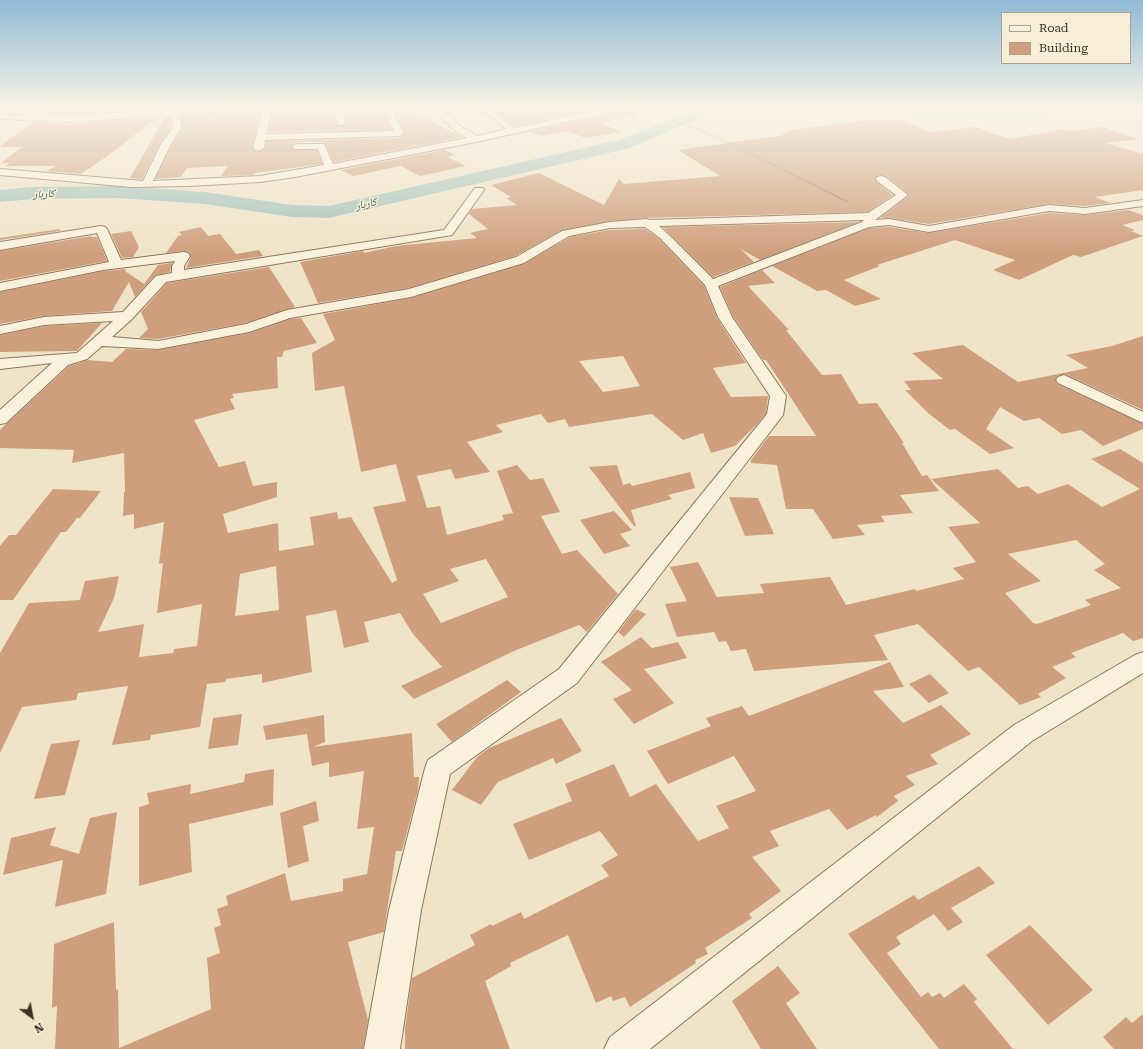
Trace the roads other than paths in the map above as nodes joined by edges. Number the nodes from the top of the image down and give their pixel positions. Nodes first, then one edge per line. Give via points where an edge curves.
1 (160, 156) edge
2 (326, 156) edge
3 (388, 156) edge
4 (259, 166) dead end
5 (330, 167) junction
6 (0, 172) edge
7 (260, 178) junction
8 (881, 179) dead end
9 (147, 183) junction
10 (479, 190) dead end
11 (1143, 203) edge
12 (869, 220) junction
13 (646, 222) junction
14 (0, 246) edge
15 (116, 264) junction
16 (178, 275) junction
17 (711, 284) junction
18 (0, 287) edge
19 (127, 316) junction
20 (0, 330) edge
21 (99, 341) junction
22 (82, 356) junction
23 (0, 364) edge
24 (1064, 380) dead end
25 (1143, 418) edge
26 (0, 419) edge
27 (1143, 661) edge
28 (382, 1049) edge
29 (622, 1049) edge

1 - 9 street
2 - 5 street
3 - 5 street
4 - 7 street
5 - 7 street
6 - 9 street via 131,184
7 - 9 street
8 - 12 street via 904,195
10 - 16 street via 448,233
11 - 12 street via 1085,211 1049,208 929,229
12 - 13 street
12 - 17 street
13 - 17 street via 664,236
13 - 21 street via 566,233 512,263 411,292 288,314 249,328 158,345
14 - 15 street via 101,229
15 - 16 street via 184,256 178,266
15 - 18 street
16 - 19 street via 161,279
17 - 28 street via 725,316 778,396 775,415 568,676 438,768 405,910
19 - 20 street via 44,321
19 - 21 street
21 - 22 street
22 - 23 street
22 - 26 street via 63,362
24 - 25 street
27 - 29 street via 1023,733

